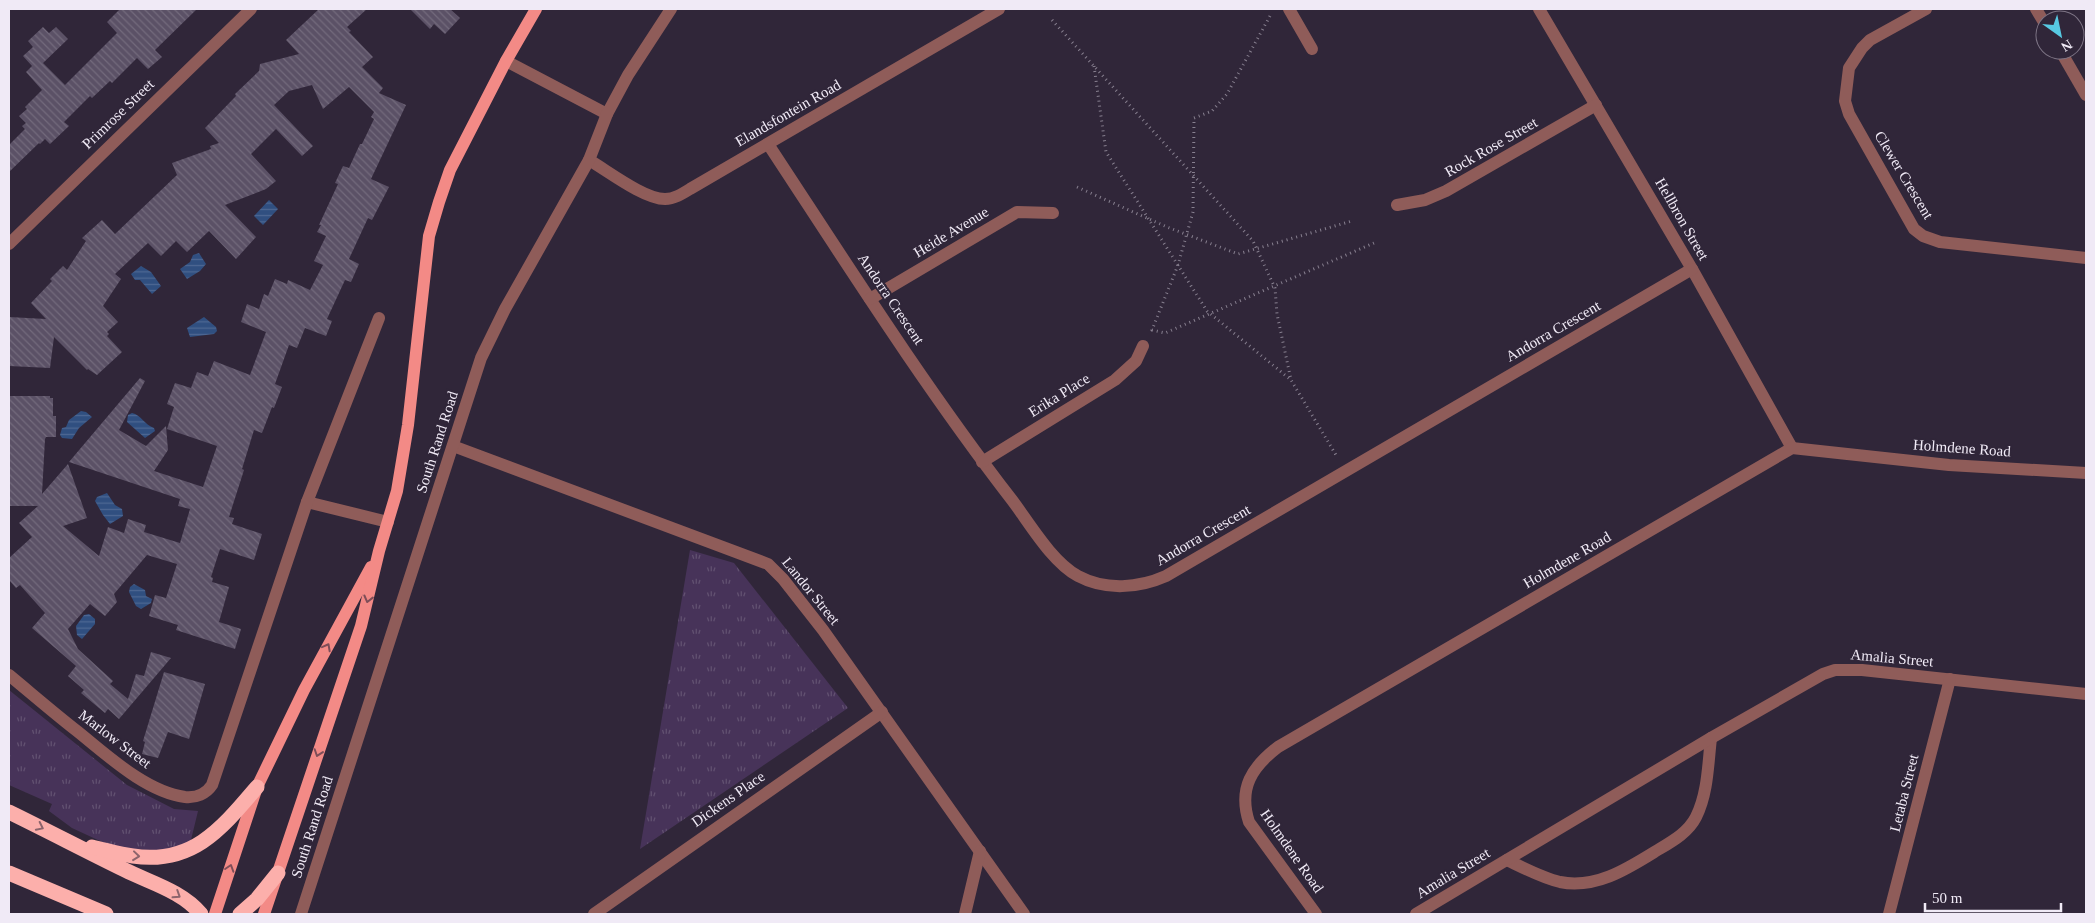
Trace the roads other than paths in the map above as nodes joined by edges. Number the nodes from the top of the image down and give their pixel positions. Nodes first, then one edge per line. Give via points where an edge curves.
1 (251, 9) edge
2 (536, 9) edge
3 (671, 9) edge
4 (999, 9) edge
5 (1289, 9) edge
6 (1538, 9) edge
7 (1926, 9) edge
8 (1312, 49) dead end
9 (2066, 60) edge
10 (506, 61) junction
11 (2086, 95) edge
12 (1596, 105) junction
13 (608, 114) junction
14 (768, 144) junction
15 (589, 160) junction
16 (1397, 205) dead end
17 (1053, 213) dead end
18 (9, 244) edge
19 (2086, 258) edge
20 (1692, 269) junction
21 (870, 299) junction
22 (379, 318) dead end
23 (1143, 346) dead end
24 (453, 446) junction
25 (1792, 448) junction
26 (982, 462) junction
27 (2086, 473) edge
28 (307, 502) junction
29 (388, 522) junction
30 (379, 551) junction
31 (9, 675) edge
32 (1950, 680) junction
33 (2086, 694) edge
34 (882, 712) junction
35 (1711, 738) junction
36 (257, 787) junction
37 (9, 812) edge
38 (71, 843) junction
39 (980, 850) junction
40 (1507, 860) junction
41 (278, 873) junction
42 (9, 874) edge
43 (51, 891) junction
44 (77, 914) edge
45 (106, 914) edge
46 (200, 914) edge
47 (215, 914) edge
48 (240, 914) edge
49 (264, 914) edge
50 (301, 914) edge
51 (594, 914) edge
52 (965, 914) edge
53 (1024, 914) edge
54 (1316, 914) edge
55 (1416, 914) edge
56 (1889, 914) edge

1 - 18 street, Primrose Street
2 - 10 main road, South Rand Road
3 - 13 street, South Rand Road via 628,75
4 - 14 street, Elandsfontein Road
5 - 8 street
6 - 12 street, Hellbron Street
7 - 19 street, Clewer Crescent via 1870,40 1862,48 1849,68 1845,101 1849,114 1914,229 1940,242
9 - 11 street
10 - 13 street
10 - 29 main road, South Rand Road via 450,170 429,236 408,425 397,491
12 - 16 street, Rock Rose Street via 1446,191 1425,200
12 - 20 street, Hellbron Street
13 - 15 street, South Rand Road
14 - 15 street, Elandsfontein Road via 690,190 663,199 651,196
14 - 21 street, Andorra Crescent
15 - 24 street, South Rand Road via 492,333
17 - 21 street, Heide Avenue via 1017,212
20 - 25 street, Hellbron Street
20 - 26 street, Andorra Crescent via 1151,583 1100,584 1078,576 1058,560
21 - 26 street, Andorra Crescent
22 - 28 street
23 - 26 street, Erika Place via 1136,361 1115,380
24 - 34 street, Landor Street via 768,564 823,630
24 - 50 street, South Rand Road
25 - 27 street, Holmdene Road via 1949,465
25 - 54 street, Holmdene Road via 1278,748 1259,763 1246,790 1249,822
28 - 29 street
28 - 31 street, Marlow Street via 212,785 206,792 185,797 166,792 144,780 116,763
29 - 30 main road, South Rand Road
36 -> 30 main road, South Rand Road via 304,690
30 -> 41 main road, South Rand Road via 361,626
32 - 33 street, Amalia Street
32 - 35 street, Amalia Street via 1834,670
32 - 56 street, Letaba Street
34 - 39 street, Landor Street
34 - 51 street, Dickens Place
35 - 40 street, Amalia Street
35 - 40 street, Amalia Street via 1703,797 1692,825 1633,865 1598,881 1571,883 1548,878
38 -> 36 highway via 134,856 178,853 217,832
47 -> 36 main road, South Rand Road
37 -> 38 highway
38 -> 46 highway via 173,892
39 - 52 street
39 - 53 street, Landor Street
40 - 55 street, Amalia Street
41 - 48 highway via 258,899
41 - 49 main road, South Rand Road
42 - 43 highway
43 - 44 highway
43 - 45 highway

